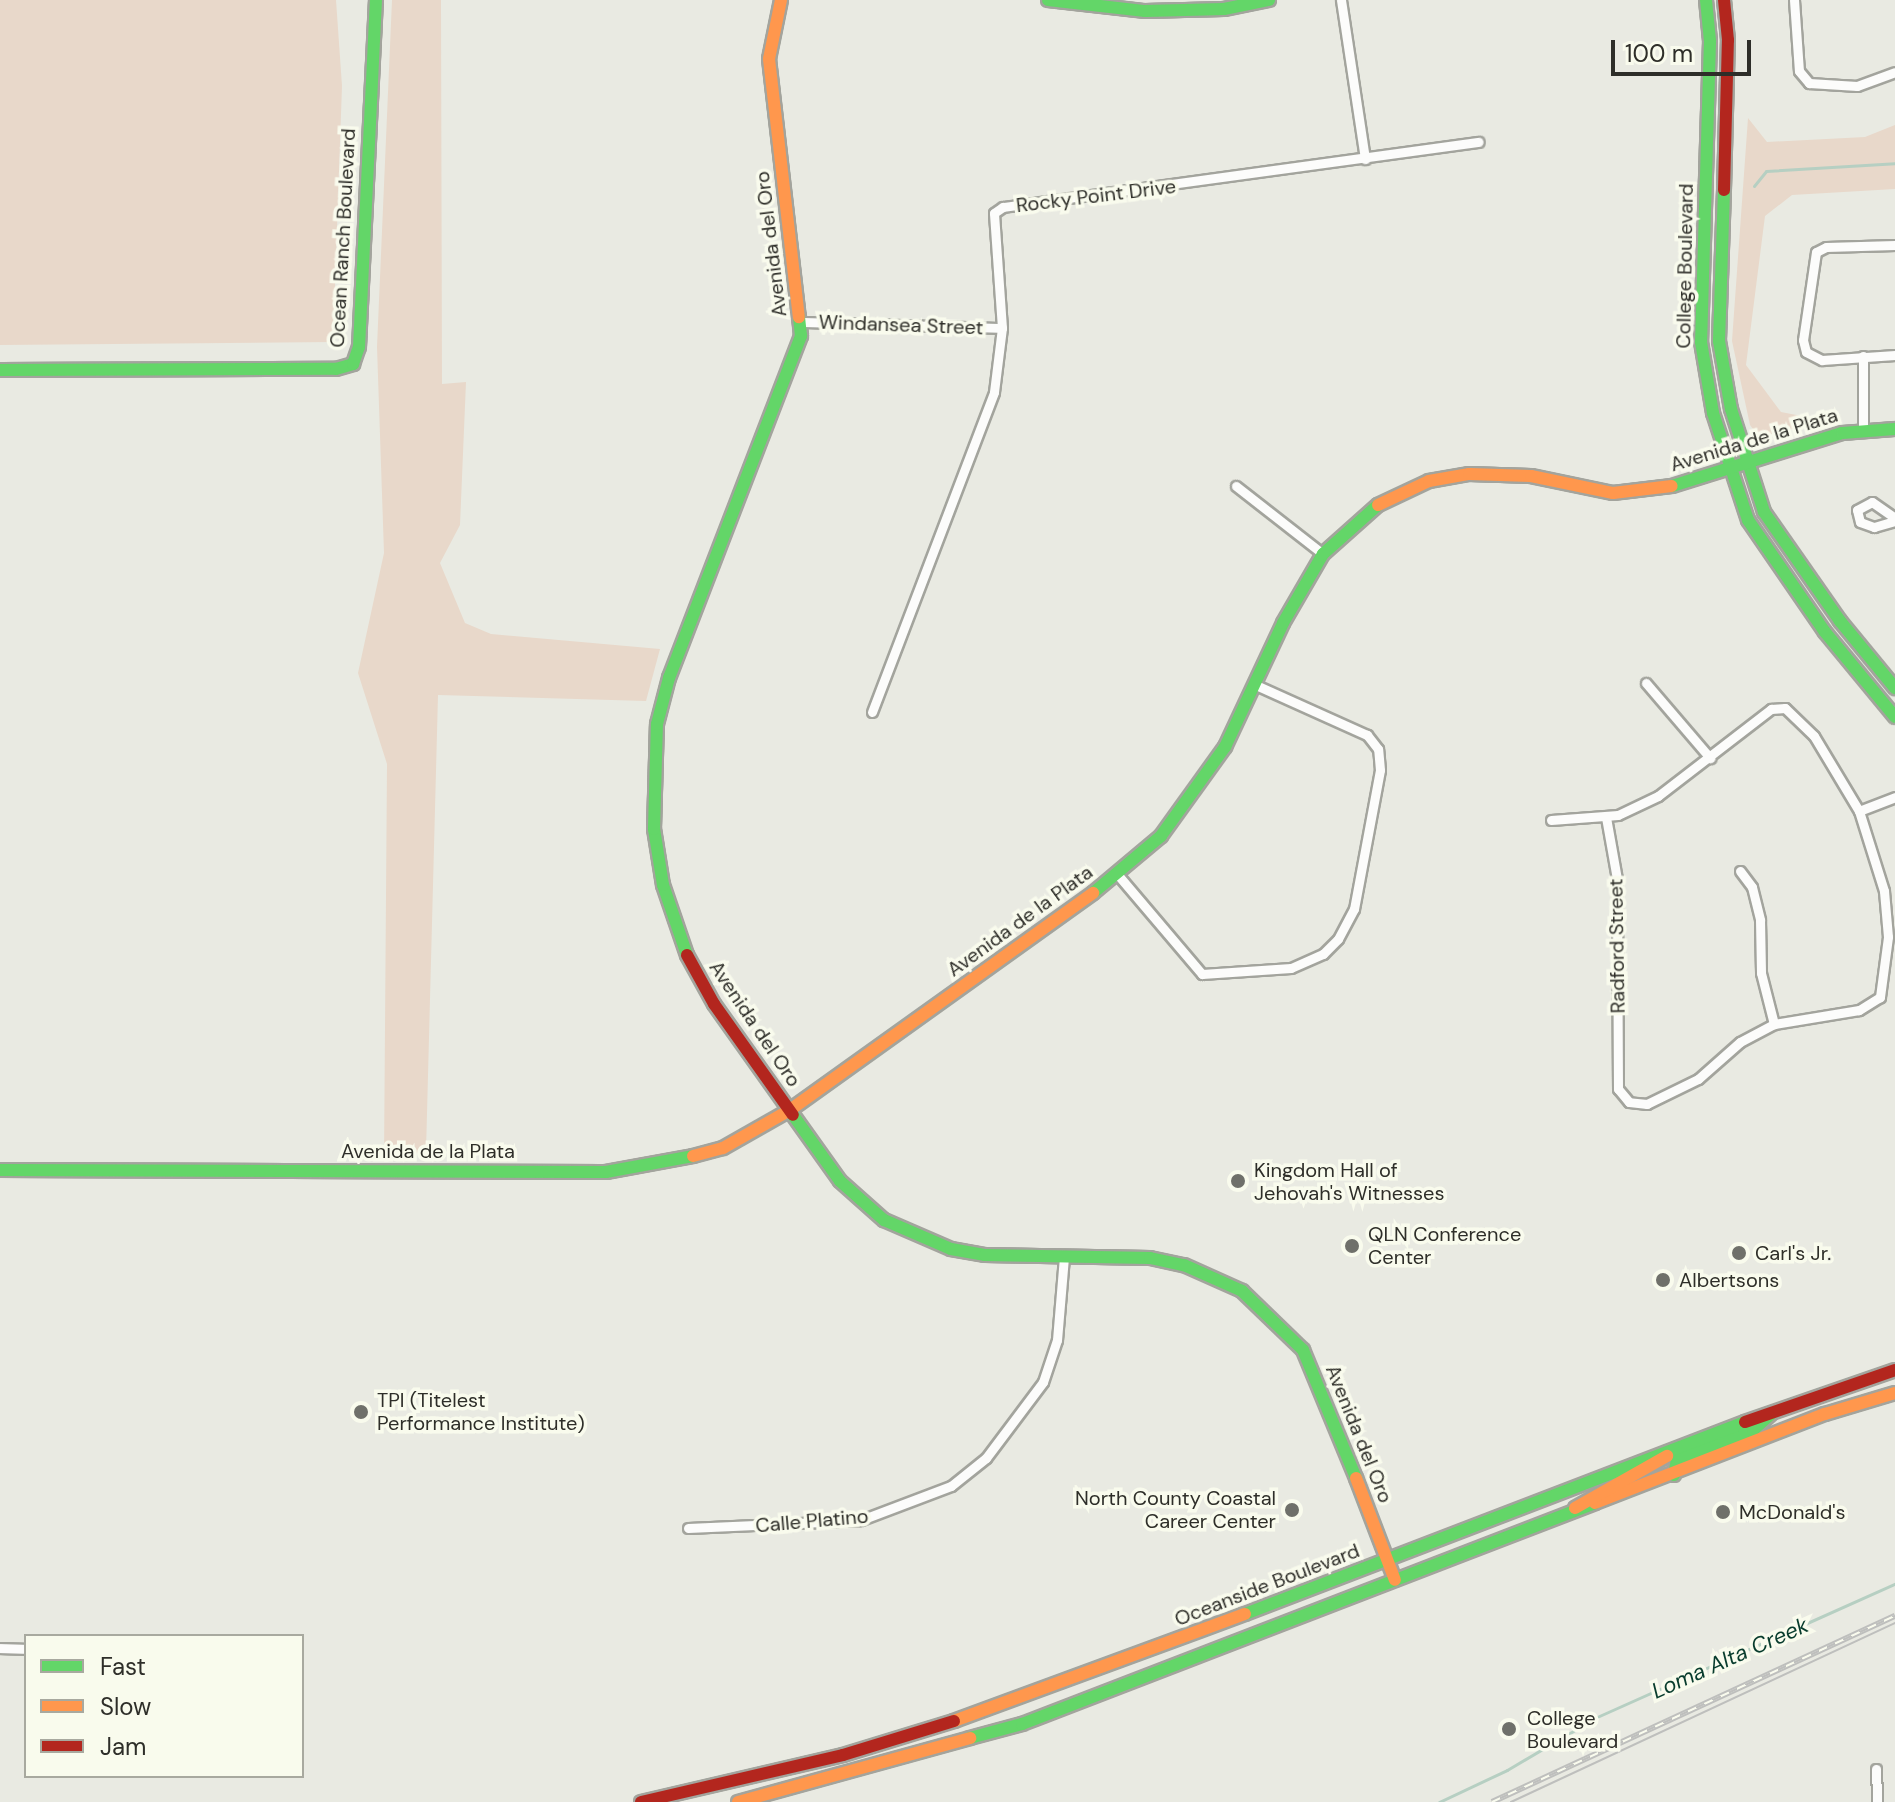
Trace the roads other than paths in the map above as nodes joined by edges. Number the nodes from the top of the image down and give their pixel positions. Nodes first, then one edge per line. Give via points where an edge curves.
1 (376, 0) edge
2 (781, 0) edge
3 (1048, 0) edge
4 (1269, 0) edge
5 (1341, 0) edge
6 (1706, 0) edge
7 (1724, 0) edge
8 (1794, 0) edge
9 (1895, 72) edge
10 (1479, 142) dead end
11 (1365, 159) junction
12 (1895, 245) edge
13 (800, 322) junction
14 (1002, 328) junction
15 (1895, 355) edge
16 (1863, 356) junction
17 (0, 370) edge
18 (1863, 428) junction
19 (1895, 429) edge
20 (1746, 467) junction
21 (1729, 472) junction
22 (1236, 486) dead end
23 (1323, 554) junction
24 (1646, 683) dead end
25 (1256, 685) junction
26 (1895, 688) edge
27 (872, 712) dead end
28 (1895, 717) edge
29 (1710, 758) junction
30 (1895, 797) edge
31 (1859, 811) junction
32 (1606, 817) junction
33 (1551, 820) dead end
34 (1740, 871) dead end
35 (1118, 875) junction
36 (1774, 1024) junction
37 (790, 1110) junction
38 (0, 1170) edge
39 (1064, 1257) junction
40 (1895, 1370) edge
41 (1895, 1393) edge
42 (1773, 1411) junction
43 (1667, 1452) junction
44 (1674, 1475) junction
45 (1562, 1518) junction
46 (688, 1528) dead end
47 (1388, 1560) junction
48 (1395, 1580) junction
49 (0, 1648) edge
50 (24, 1649) edge
51 (1876, 1769) dead end
52 (641, 1802) edge
53 (738, 1802) edge
54 (1877, 1802) edge

1 - 17 street, Ocean Ranch Boulevard via 359,347 353,364
2 - 13 street, Avenida del Oro via 769,59
3 - 4 street via 1145,11 1224,9
5 - 11 street
6 - 21 street, College Boulevard via 1710,41 1701,342
7 - 20 street, College Boulevard via 1719,341
8 - 9 street via 1799,71 1809,83 1857,86
10 - 11 street, Rocky Point Drive
11 - 14 street, Rocky Point Drive via 1003,207 991,224
12 - 16 street via 1826,247 1816,252 1803,340 1806,352 1822,360
13 - 14 street, Windansea Street
13 - 37 street, Avenida del Oro via 791,370 669,678 655,752 654,829 663,885 681,944 714,1004
14 - 27 street, Rocky Point Drive via 994,392 977,447
15 - 16 street
16 - 18 street
18 - 19 street, Avenida de la Plata
18 - 20 street, Avenida de la Plata
20 - 21 street, Avenida de la Plata
20 - 26 street, College Boulevard via 1764,512 1792,556
21 - 23 street, Avenida de la Plata via 1651,492 1593,490 1531,476 1469,474 1429,481 1387,499 1352,523
21 - 28 street, College Boulevard via 1748,520 1776,565
22 - 23 street
23 - 25 street, Avenida de la Plata
24 - 29 street
25 - 35 street, Avenida de la Plata via 1198,790 1161,836
25 - 35 street via 1367,735 1378,749 1380,770 1354,909 1338,939 1323,954 1291,968 1202,974
29 - 31 street via 1771,709 1785,708 1846,784
29 - 32 street via 1658,796
30 - 31 street
31 - 36 street via 1884,891 1886,979 1880,997 1859,1010
32 - 33 street
32 - 36 street, Radford Street via 1617,879 1622,1096 1647,1104 1698,1079 1740,1042
34 - 36 street via 1752,887 1760,920 1761,973
35 - 37 street, Avenida de la Plata
37 - 38 street, Avenida de la Plata via 746,1137 695,1157 606,1172
37 - 39 street, Avenida del Oro via 859,1201 912,1235 985,1255
39 - 46 street, Calle Platino via 1057,1340 1043,1382 986,1458 951,1486 861,1520
39 - 47 street, Avenida del Oro via 1150,1258 1184,1265 1242,1291 1273,1317 1303,1350 1319,1382
40 - 42 street, Oceanside Boulevard
41 - 44 street
42 - 43 street, Oceanside Boulevard
42 - 44 street via 1753,1430 1677,1460
43 - 45 street via 1659,1465 1594,1493
43 - 47 street, Oceanside Boulevard
44 - 45 street
45 - 48 street
47 - 48 street, Avenida del Oro
47 - 52 street, Oceanside Boulevard via 972,1717 843,1755
48 - 53 street via 1022,1724
49 - 50 street
51 - 54 street

